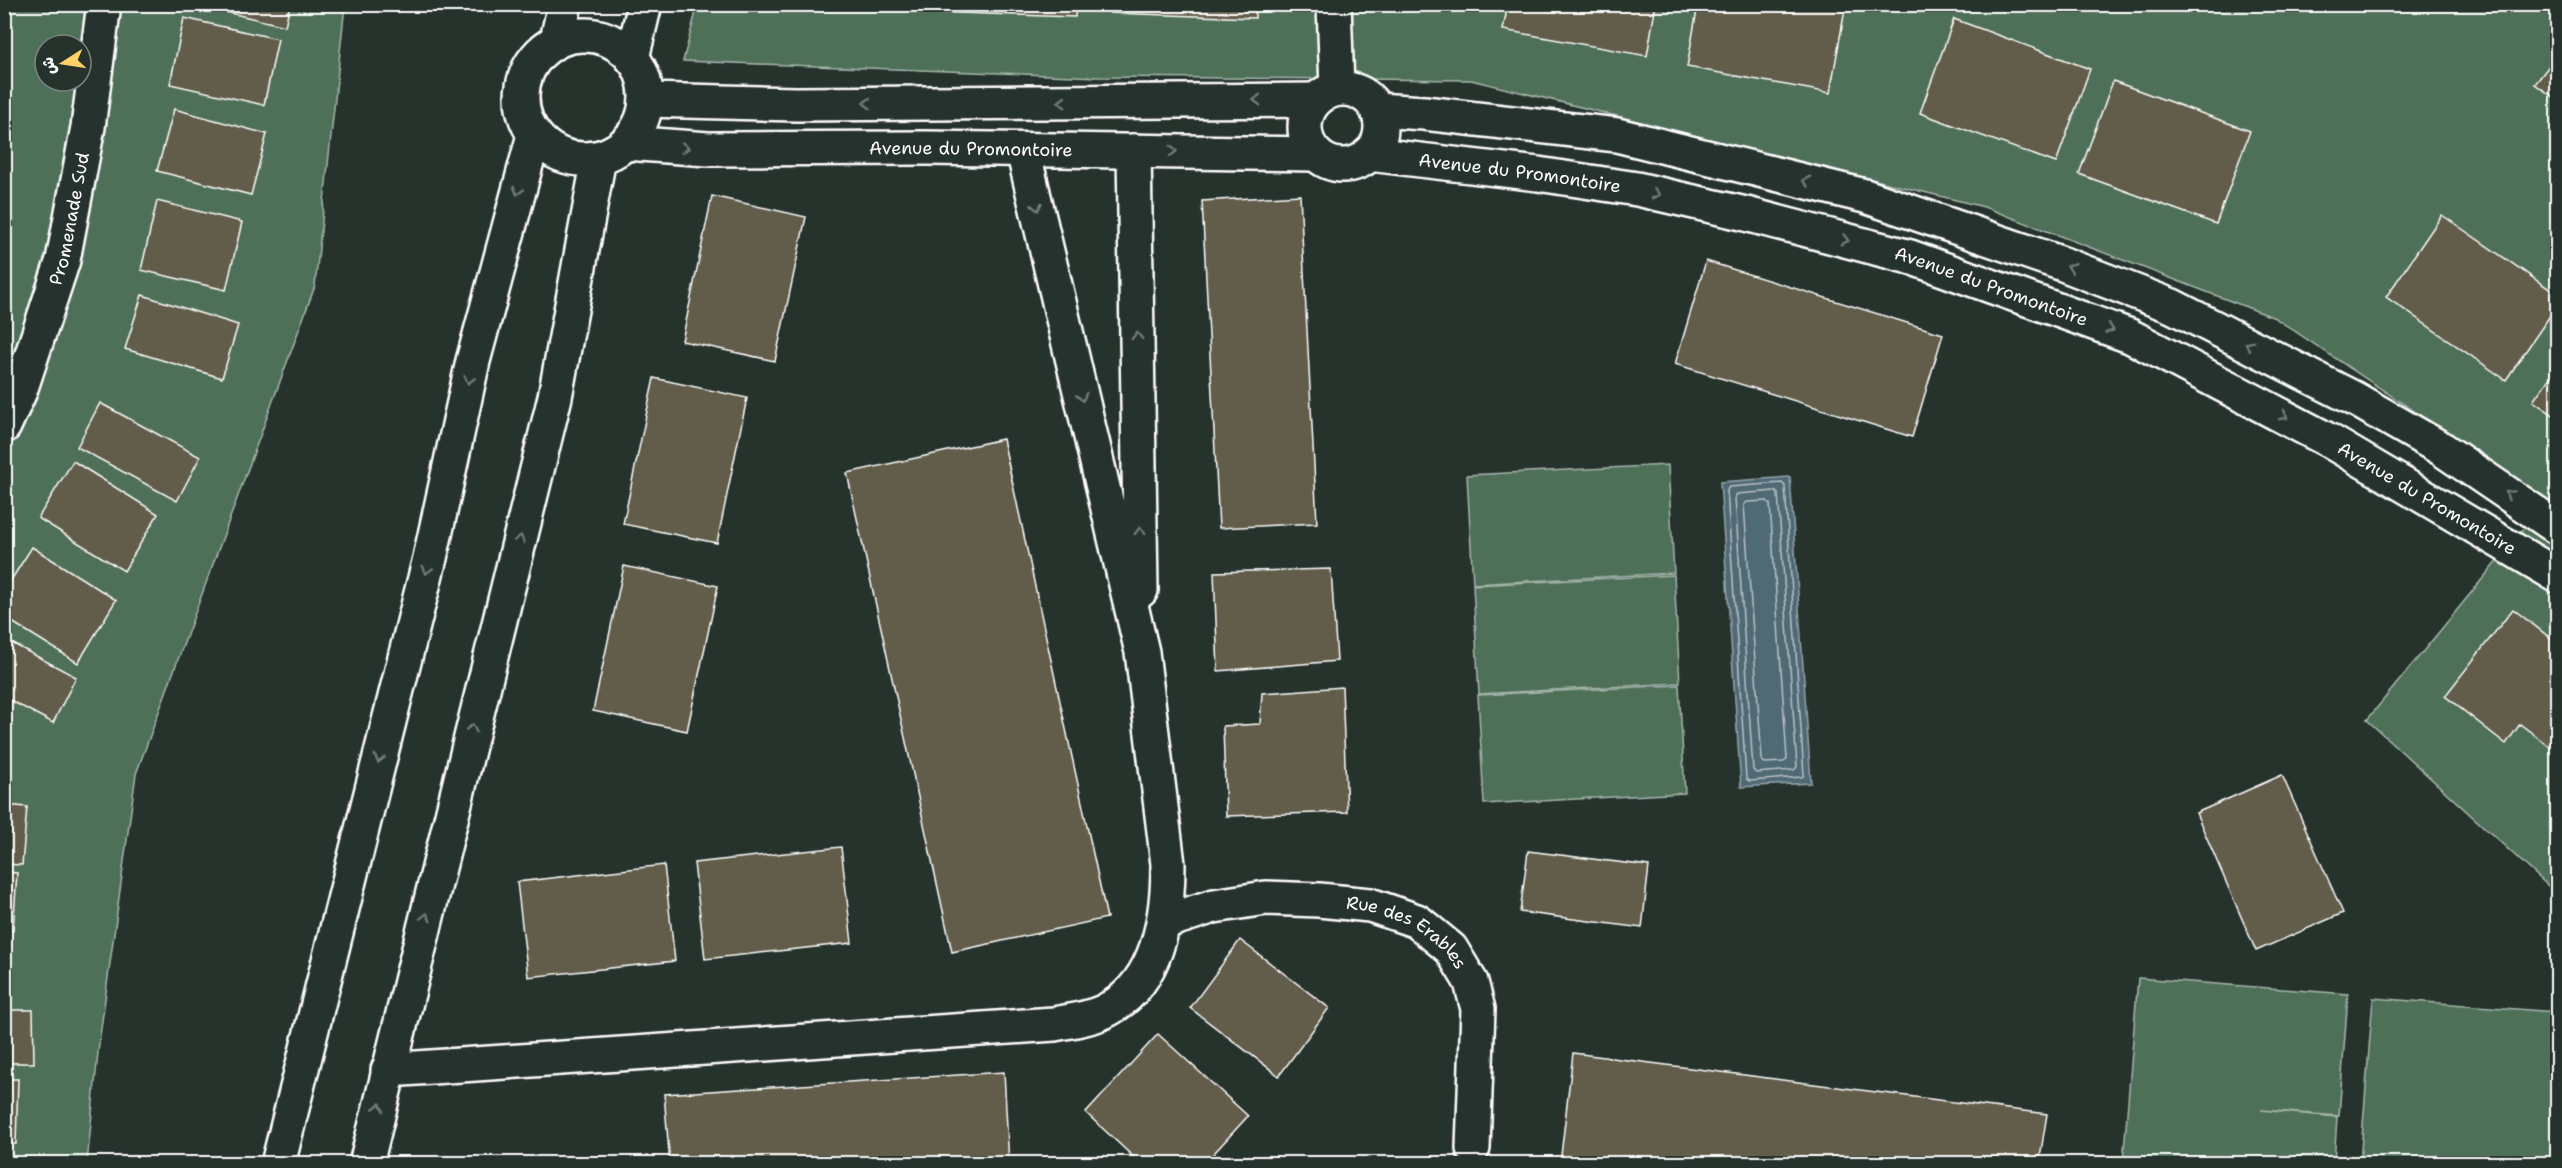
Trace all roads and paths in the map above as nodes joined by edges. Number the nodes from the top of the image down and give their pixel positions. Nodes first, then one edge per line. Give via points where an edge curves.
1 (104, 4) edge
2 (565, 4) edge
3 (645, 4) edge
4 (1334, 4) edge
5 (557, 40) junction
6 (632, 58) junction
7 (1326, 94) junction
8 (646, 100) junction
9 (1377, 110) junction
10 (534, 135) junction
11 (613, 150) junction
12 (1023, 150) junction
13 (1134, 151) junction
14 (1316, 154) junction
15 (1369, 154) junction
16 (4, 426) edge
17 (2558, 528) edge
18 (2558, 576) edge
19 (1142, 652) junction
20 (1164, 922) junction
21 (388, 1070) junction
22 (1473, 1148) dead end
23 (278, 1164) edge
24 (366, 1164) edge

1 - 16 street, Promenade Sud via 88,127 63,260 20,391
2 - 5 street
3 - 6 street
4 - 7 street
5 - 6 street via 572,35 599,36 612,40
5 - 10 street via 533,60 525,74 522,106
6 - 8 street via 641,72
7 -> 8 street via 796,104
7 - 9 street via 1360,93
7 - 14 street via 1307,115 1305,133
8 - 11 street via 637,131
9 - 15 street via 1380,133
17 -> 9 street via 2442,449 2355,399 2172,306 2063,264 1865,196 1617,135
10 - 11 street via 557,154 586,160
10 -> 23 street via 473,361 430,558
11 -> 12 street, Avenue du Promontoire
21 -> 11 street
12 - 13 street, Avenue du Promontoire
12 -> 19 street
13 -> 14 street, Avenue du Promontoire
19 -> 13 street
14 - 15 street via 1342,165 1360,161
15 -> 18 street, Avenue du Promontoire via 1637,189 1921,261 2130,336 2328,440
19 - 20 street via 1168,864
20 - 21 street via 1143,976 1121,1001 1080,1019 1054,1024
20 - 22 street, Rue des Erables via 1214,906 1266,898 1370,905 1417,921 1451,950 1471,982 1478,1009
24 -> 21 street

